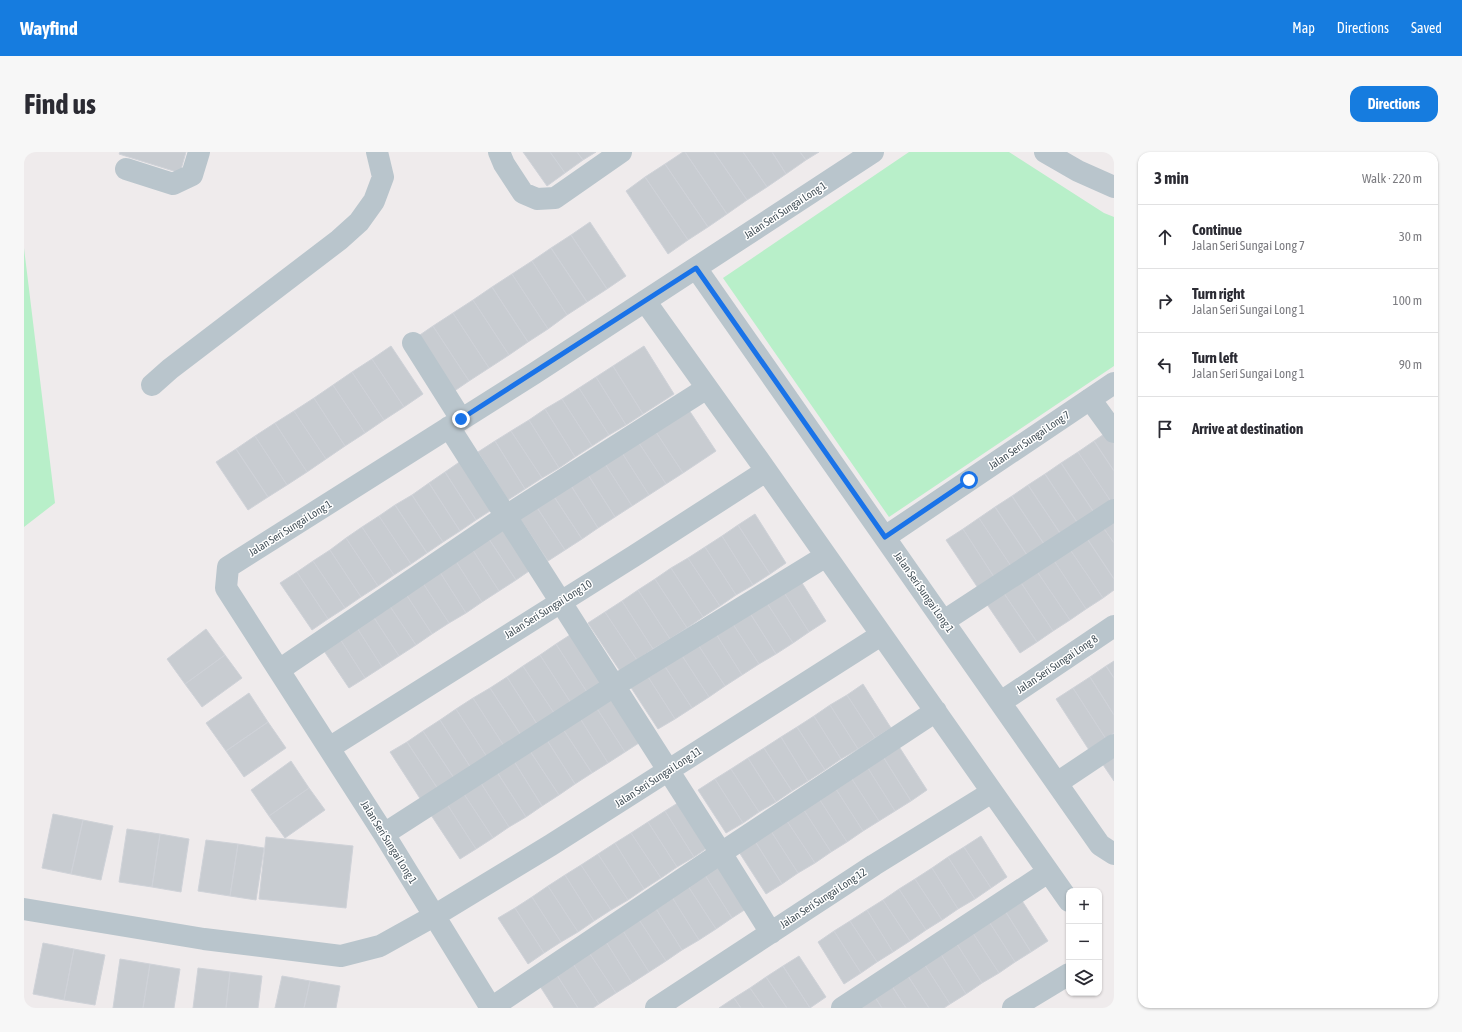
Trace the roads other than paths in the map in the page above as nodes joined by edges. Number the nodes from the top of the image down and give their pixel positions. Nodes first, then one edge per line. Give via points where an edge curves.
1 (199, 152) edge
2 (377, 152) edge
3 (499, 152) edge
4 (621, 152) edge
5 (873, 152) edge
6 (1046, 152) edge
7 (126, 170) dead end
8 (1114, 187) edge
9 (696, 268) junction
10 (645, 302) junction
11 (413, 343) dead end
12 (1114, 383) edge
13 (152, 385) dead end
14 (707, 388) junction
15 (1090, 399) junction
16 (455, 423) junction
17 (1114, 432) edge
18 (766, 471) junction
19 (1114, 510) edge
20 (506, 516) junction
21 (885, 537) junction
22 (826, 556) junction
23 (560, 602) junction
24 (944, 621) junction
25 (1114, 626) edge
26 (881, 635) junction
27 (279, 670) junction
28 (614, 686) junction
29 (1001, 702) junction
30 (936, 711) junction
31 (1114, 745) edge
32 (330, 748) junction
33 (668, 770) junction
34 (1057, 782) junction
35 (992, 792) junction
36 (384, 834) junction
37 (722, 853) junction
38 (1114, 854) edge
39 (1048, 872) junction
40 (1066, 898) edge
41 (24, 909) edge
42 (434, 916) junction
43 (771, 933) junction
44 (1066, 976) edge
45 (491, 1008) edge
46 (656, 1008) edge
47 (842, 1008) edge
48 (1013, 1008) edge

1 - 7 street via 192,175 173,184
2 - 13 street via 383,177 374,201 359,222
3 - 4 street via 523,193 537,199 555,198
5 - 9 street, Jalan Seri Sungai Long 1
6 - 8 street via 1078,171
9 - 10 street, Jalan Seri Sungai Long 1
9 - 21 street, Jalan Seri Sungai Long 1
10 - 14 street
10 - 16 street, Jalan Seri Sungai Long 1
11 - 16 street
12 - 15 street, Jalan Seri Sungai Long 7
14 - 18 street
14 - 20 street
15 - 17 street
15 - 21 street, Jalan Seri Sungai Long 7
16 - 20 street
16 - 27 street, Jalan Seri Sungai Long 1 via 228,567 226,588
18 - 22 street
18 - 23 street, Jalan Seri Sungai Long 10
19 - 24 street
20 - 23 street
20 - 27 street
21 - 24 street, Jalan Seri Sungai Long 1
22 - 26 street
22 - 28 street
23 - 28 street
23 - 32 street, Jalan Seri Sungai Long 10
24 - 29 street, Jalan Seri Sungai Long 1
25 - 29 street, Jalan Seri Sungai Long 8
26 - 30 street
26 - 33 street, Jalan Seri Sungai Long 11
27 - 32 street, Jalan Seri Sungai Long 1
28 - 33 street
28 - 36 street
29 - 34 street, Jalan Seri Sungai Long 1
30 - 35 street
30 - 37 street
31 - 34 street
32 - 36 street, Jalan Seri Sungai Long 1
33 - 37 street
33 - 42 street, Jalan Seri Sungai Long 11
34 - 38 street, Jalan Seri Sungai Long 1 via 1100,845
35 - 39 street
35 - 43 street, Jalan Seri Sungai Long 12
36 - 42 street, Jalan Seri Sungai Long 1
37 - 43 street
37 - 45 street
39 - 40 street
39 - 47 street
41 - 42 street, Jalan Seri Sungai Long 11 via 204,939 341,956 380,946
42 - 45 street, Jalan Seri Sungai Long 1
43 - 46 street, Jalan Seri Sungai Long 12
44 - 48 street

